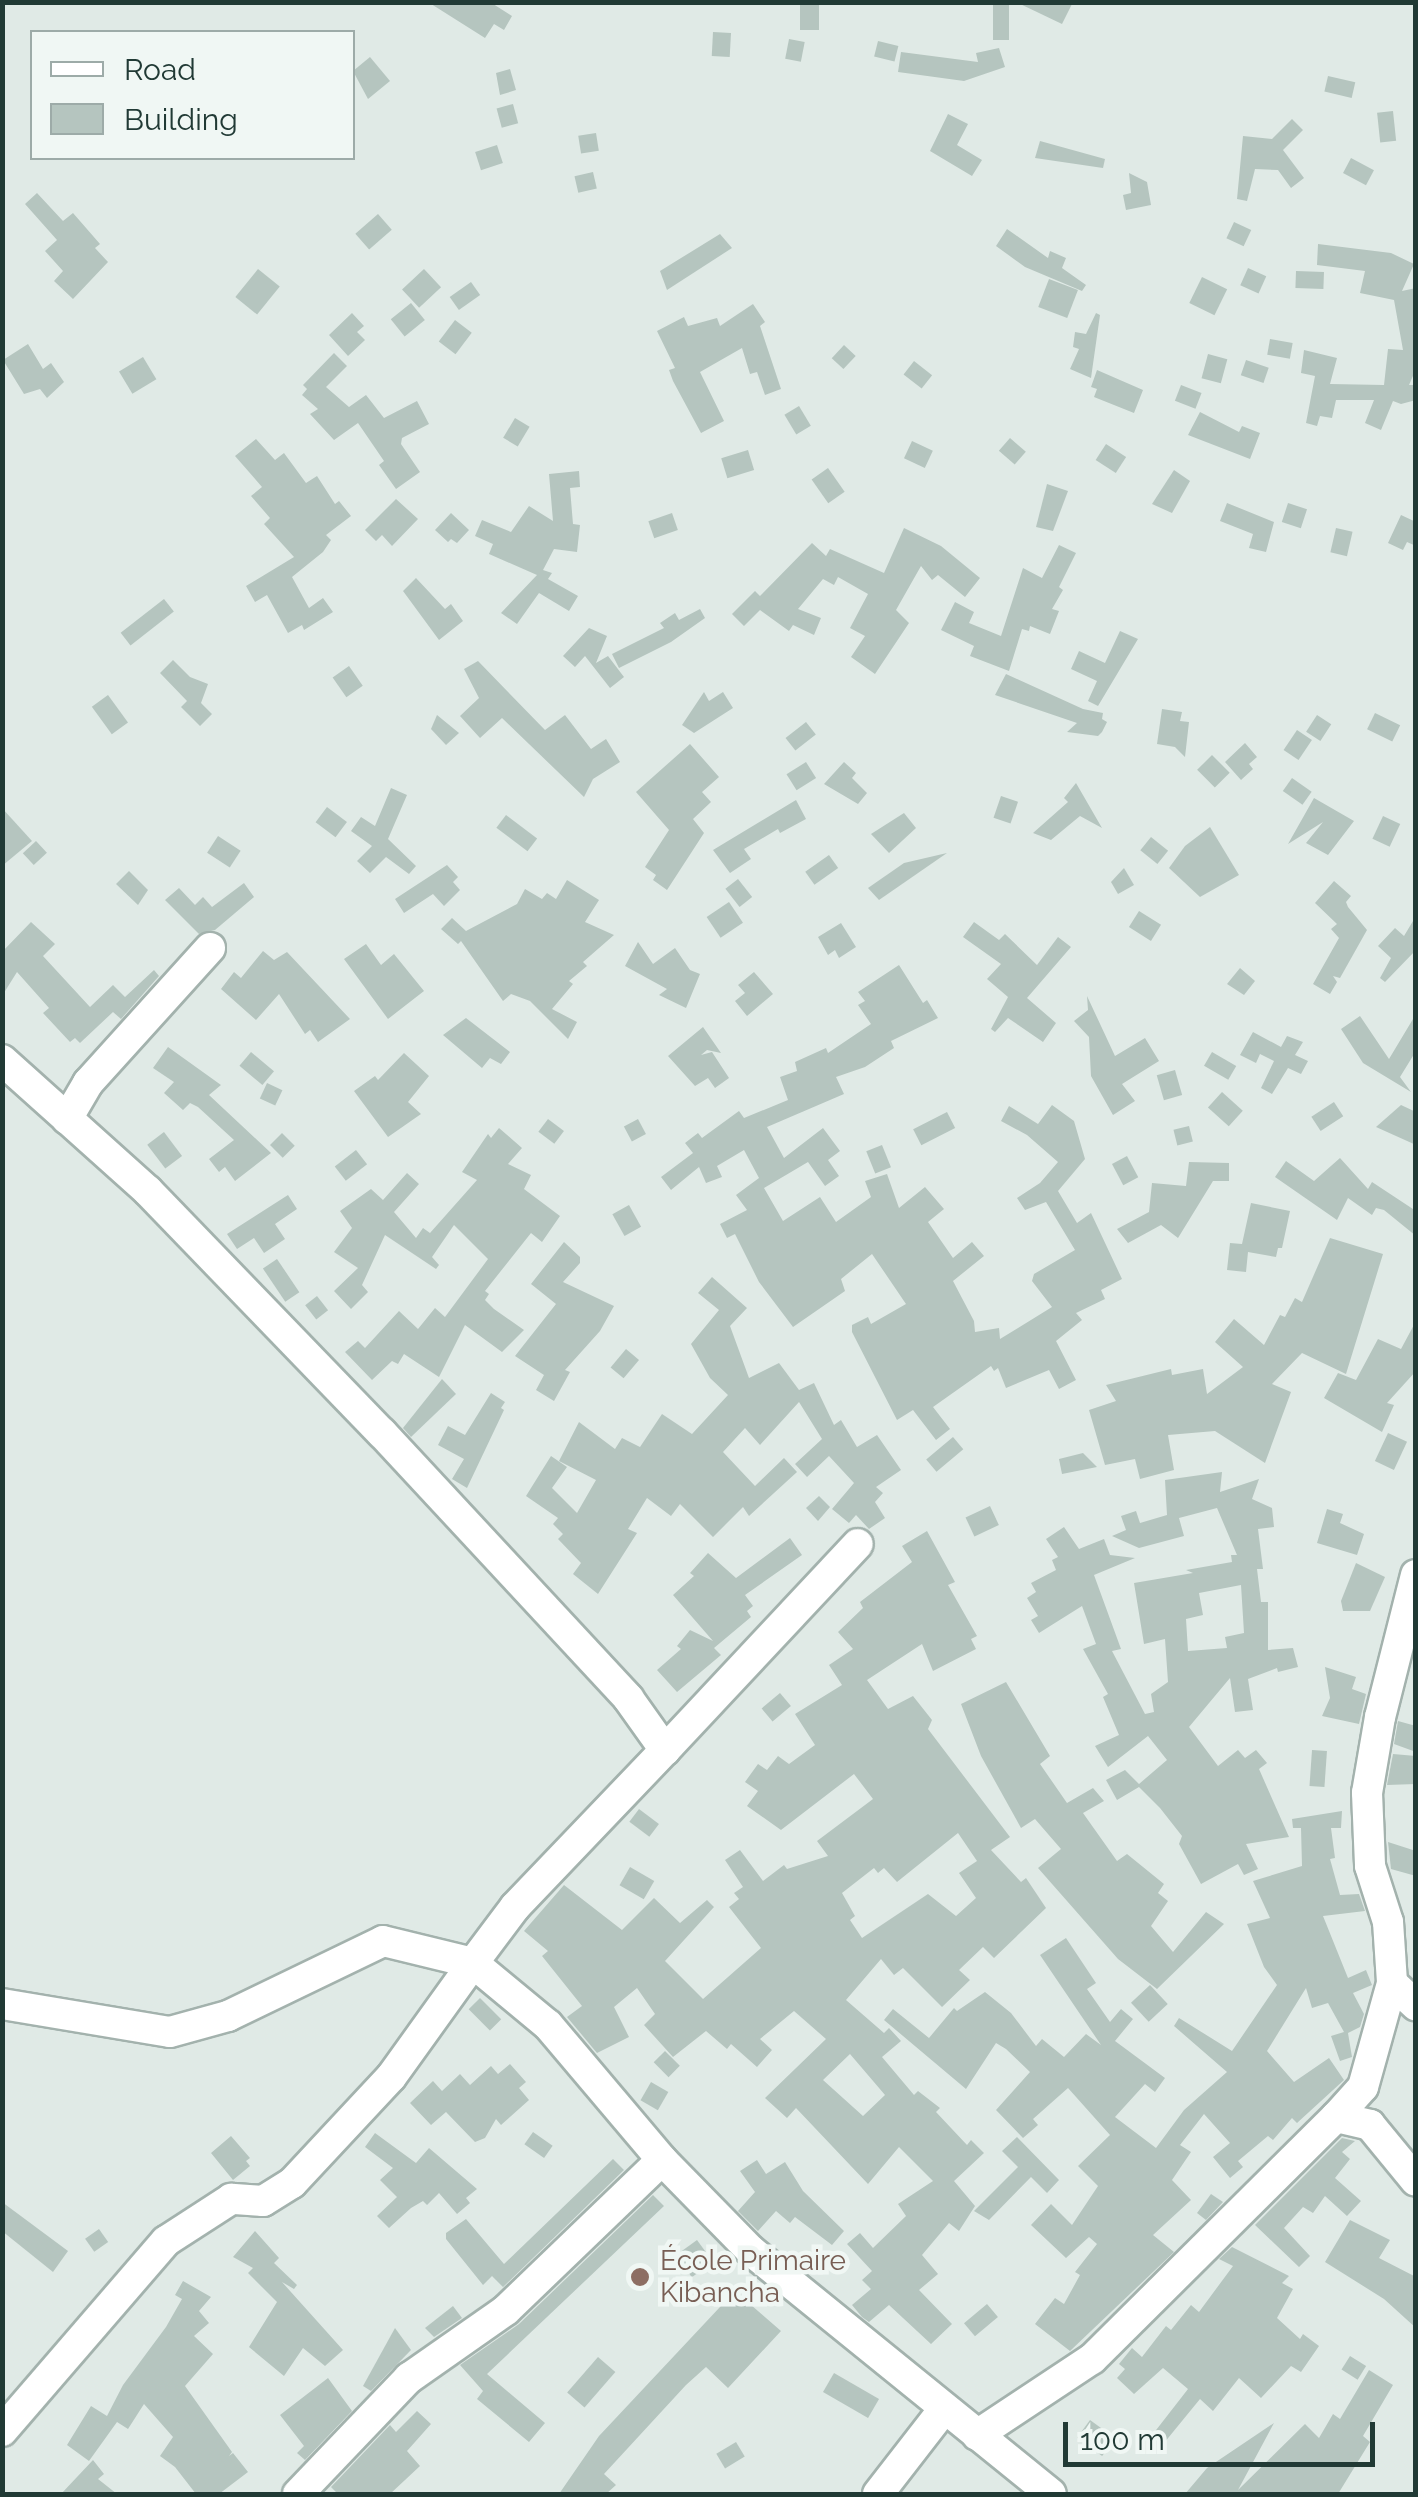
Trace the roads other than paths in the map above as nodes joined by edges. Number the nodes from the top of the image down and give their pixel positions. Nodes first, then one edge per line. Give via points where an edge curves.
1 (210, 948) dead end
2 (2, 1060) edge
3 (67, 1119) junction
4 (858, 1544) dead end
5 (1416, 1575) edge
6 (665, 1750) junction
7 (472, 1963) junction
8 (1392, 1983) junction
9 (2, 2004) edge
10 (1416, 2005) edge
11 (1336, 2117) junction
12 (662, 2160) junction
13 (1416, 2180) edge
14 (944, 2409) junction
15 (2, 2431) edge
16 (977, 2435) junction
17 (298, 2494) edge
18 (878, 2494) edge
19 (1051, 2494) edge

1 - 3 street via 88,1083
2 - 3 street
3 - 6 street via 148,1191 449,1504 628,1698
4 - 6 street
5 - 8 street via 1367,1793 1370,1866 1388,1922
6 - 7 street via 515,1907
7 - 9 street via 384,1941 228,2016 170,2032
7 - 12 street via 548,2025
7 - 15 street via 391,2077 292,2183 263,2201 231,2198 166,2241
8 - 10 street
8 - 11 street via 1363,2086
11 - 13 street via 1370,2125
11 - 16 street via 1092,2359
12 - 14 street via 750,2250
12 - 17 street via 506,2310 409,2378
14 - 16 street
14 - 18 street
16 - 19 street

